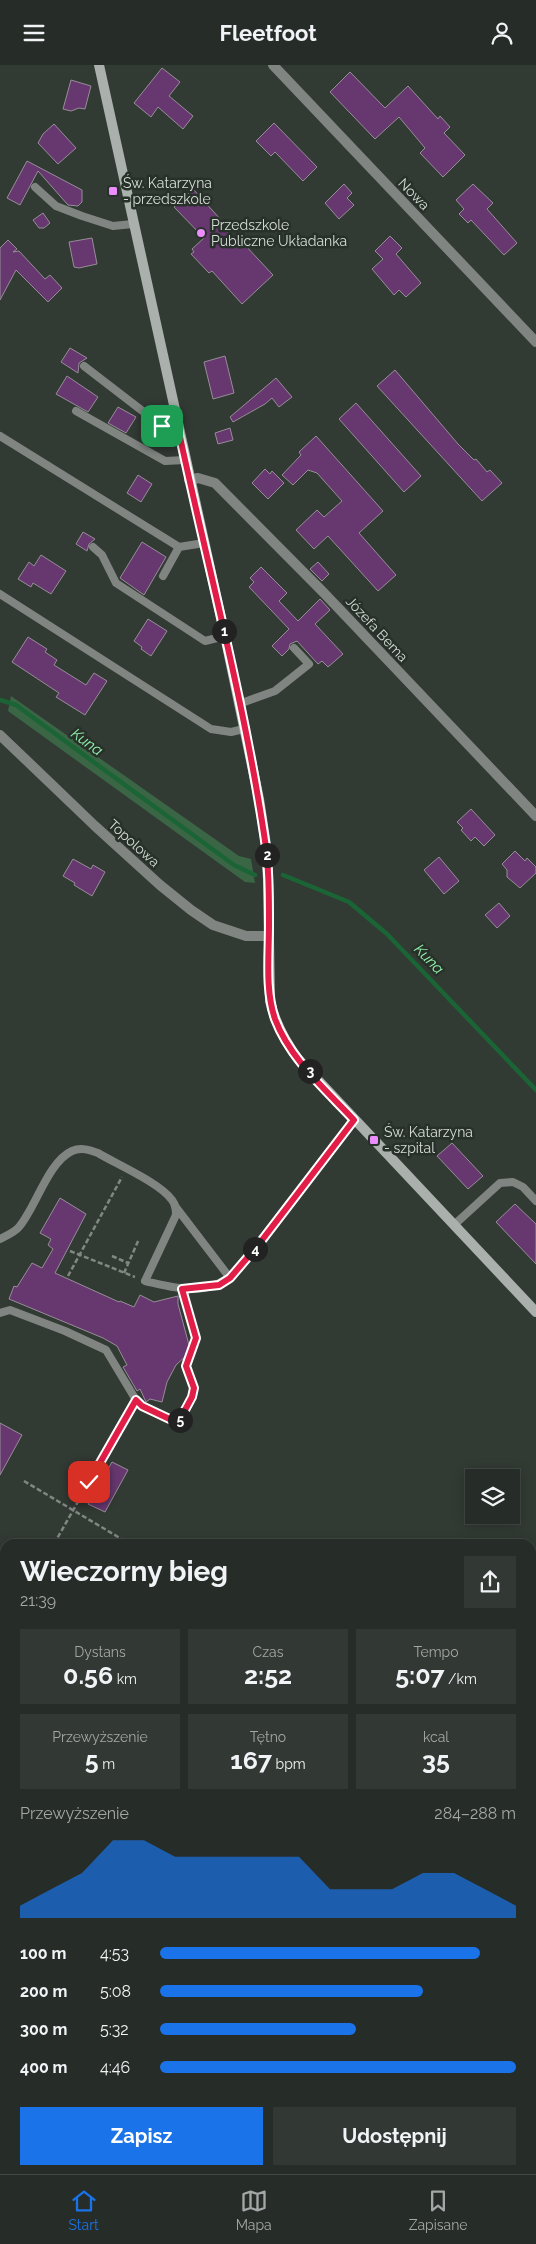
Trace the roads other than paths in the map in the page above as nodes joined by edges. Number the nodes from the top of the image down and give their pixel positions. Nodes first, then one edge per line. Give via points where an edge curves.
1 (99, 65) edge
2 (273, 65) edge
3 (35, 187) dead end
4 (133, 224) junction
5 (536, 342) edge
6 (84, 365) dead end
7 (76, 411) dead end
8 (177, 423) junction
9 (0, 436) edge
10 (185, 460) junction
11 (189, 480) junction
12 (204, 543) junction
13 (93, 547) dead end
14 (179, 547) junction
15 (163, 576) dead end
16 (0, 594) edge
17 (225, 636) junction
18 (294, 648) dead end
19 (239, 704) junction
20 (244, 729) junction
21 (0, 735) edge
22 (536, 816) edge
23 (269, 936) junction
24 (354, 1120) junction
25 (536, 1201) edge
26 (175, 1206) junction
27 (454, 1225) junction
28 (0, 1239) edge
29 (230, 1278) junction
30 (536, 1312) edge
31 (0, 1313) edge
32 (136, 1400) road end

1 - 4 street
2 - 5 street, Nowa
3 - 4 lane via 56,206 113,226
4 - 8 street
6 - 8 lane via 162,426
7 - 10 lane via 165,461
8 - 10 street
9 - 14 lane
10 - 11 street
11 - 12 street
11 - 22 street, Józefa Bema via 198,478 215,483
12 - 14 lane
12 - 17 street
13 - 17 lane via 102,555 116,583 136,598 205,641
14 - 15 lane
16 - 20 lane via 211,729 231,732
17 - 19 street
18 - 19 lane via 309,664 274,691
19 - 20 street
20 - 23 street via 266,845
21 - 23 street, Topolowa via 102,833 191,910 213,925 246,936
23 - 24 street via 270,1001 283,1037 298,1059
24 - 27 street
24 - 29 lane
25 - 27 lane via 513,1182 500,1183
26 - 28 lane via 159,1189 98,1153 72,1151 55,1166 18,1228
26 - 29 lane
26 - 29 lane via 176,1215 145,1281 182,1289 219,1285
27 - 30 street
31 - 32 lane via 10,1310 106,1350

